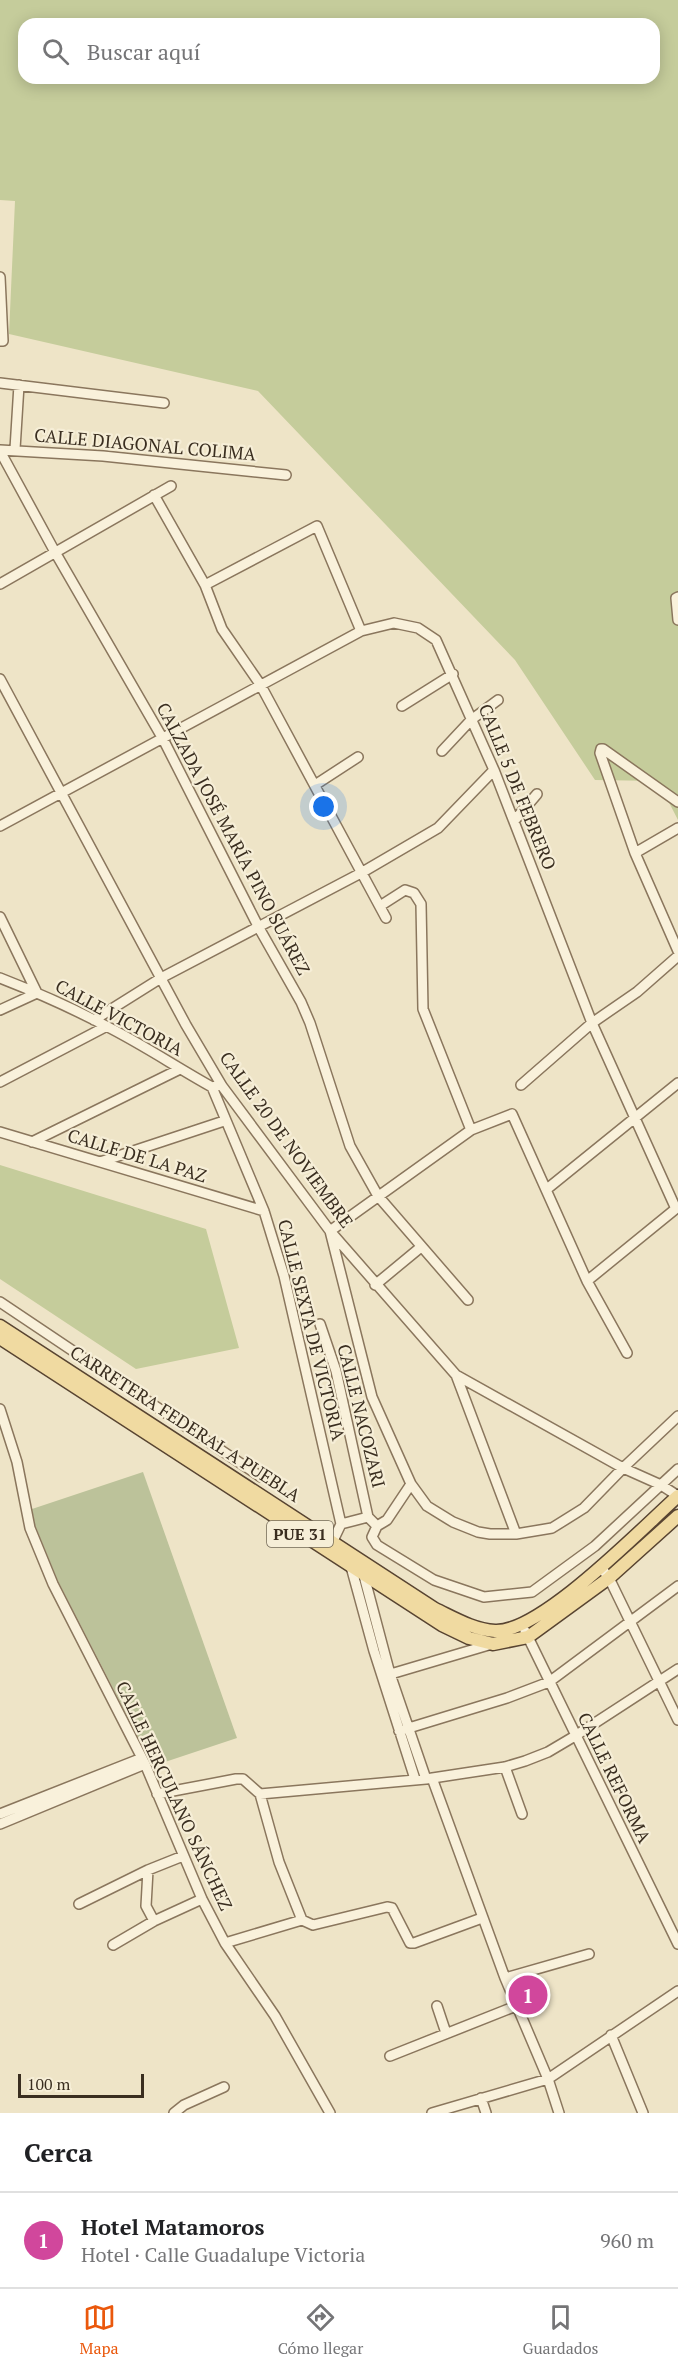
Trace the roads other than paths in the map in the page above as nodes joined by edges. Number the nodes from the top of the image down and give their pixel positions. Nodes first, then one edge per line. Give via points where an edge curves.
1 (0, 277) edge
2 (0, 341) edge
3 (0, 383) edge
4 (19, 385) junction
5 (164, 403) dead end
6 (15, 449) junction
7 (0, 451) edge
8 (286, 475) dead end
9 (171, 486) dead end
10 (154, 495) junction
11 (55, 552) junction
12 (0, 584) edge
13 (204, 585) junction
14 (678, 597) edge
15 (678, 620) edge
16 (361, 631) junction
17 (453, 674) junction
18 (0, 679) edge
19 (260, 684) junction
20 (498, 700) dead end
21 (402, 706) dead end
22 (471, 720) junction
23 (163, 739) junction
24 (442, 751) dead end
25 (358, 757) dead end
26 (494, 770) junction
27 (315, 785) junction
28 (62, 792) junction
29 (537, 794) dead end
30 (678, 802) edge
31 (514, 821) junction
32 (0, 826) edge
33 (678, 828) edge
34 (635, 853) junction
35 (361, 873) junction
36 (380, 906) junction
37 (0, 917) edge
38 (386, 918) dead end
39 (259, 928) junction
40 (678, 954) edge
41 (0, 978) edge
42 (161, 978) junction
43 (37, 993) junction
44 (0, 1010) edge
45 (94, 1020) junction
46 (592, 1023) junction
47 (107, 1026) junction
48 (180, 1069) junction
49 (0, 1082) edge
50 (678, 1083) edge
51 (521, 1085) dead end
52 (222, 1086) junction
53 (212, 1087) junction
54 (635, 1119) junction
55 (224, 1121) junction
56 (471, 1130) junction
57 (0, 1132) edge
58 (32, 1142) junction
59 (100, 1162) junction
60 (546, 1189) junction
61 (378, 1196) junction
62 (677, 1208) edge
63 (264, 1211) junction
64 (330, 1231) junction
65 (421, 1247) junction
66 (587, 1281) junction
67 (375, 1285) junction
68 (468, 1300) dead end
69 (0, 1302) edge
70 (320, 1324) dead end
71 (0, 1326) edge
72 (0, 1338) edge
73 (627, 1353) dead end
74 (456, 1375) junction
75 (0, 1409) edge
76 (678, 1416) edge
77 (622, 1468) junction
78 (678, 1469) edge
79 (261, 1477) dead end
80 (411, 1484) junction
81 (661, 1485) junction
82 (678, 1496) edge
83 (368, 1516) junction
84 (678, 1516) edge
85 (341, 1524) junction
86 (377, 1526) junction
87 (516, 1534) junction
88 (330, 1546) junction
89 (349, 1552) junction
90 (362, 1561) junction
91 (350, 1566) junction
92 (600, 1566) junction
93 (363, 1575) junction
94 (609, 1578) junction
95 (381, 1580) junction
96 (678, 1586) edge
97 (629, 1621) junction
98 (522, 1625) junction
99 (528, 1637) junction
100 (493, 1644) junction
101 (678, 1670) edge
102 (386, 1675) junction
103 (549, 1682) junction
104 (660, 1683) junction
105 (678, 1720) edge
106 (403, 1730) junction
107 (575, 1736) junction
108 (143, 1761) junction
109 (505, 1767) junction
110 (429, 1778) junction
111 (415, 1779) junction
112 (157, 1794) junction
113 (260, 1794) junction
114 (0, 1814) edge
115 (522, 1814) dead end
116 (0, 1824) edge
117 (183, 1856) junction
118 (148, 1870) junction
119 (202, 1899) junction
120 (79, 1904) dead end
121 (482, 1918) junction
122 (302, 1920) junction
123 (154, 1921) junction
124 (225, 1943) junction
125 (678, 1944) edge
126 (113, 1946) dead end
127 (589, 1954) dead end
128 (505, 1978) junction
129 (678, 1991) edge
130 (437, 2006) dead end
131 (516, 2006) junction
132 (446, 2033) junction
133 (611, 2035) junction
134 (390, 2056) dead end
135 (548, 2079) junction
136 (224, 2087) dead end
137 (481, 2098) junction
138 (174, 2113) edge
139 (330, 2113) edge
140 (432, 2113) edge
141 (486, 2113) edge
142 (559, 2113) edge
143 (643, 2113) edge

1 - 2 street
3 - 4 street
4 - 5 street
4 - 6 street
6 - 7 street, CALLE DIAGONAL COLIMA
6 - 8 street, CALLE DIAGONAL COLIMA
7 - 11 street, CALZADA JOSÉ MARÍA PINO SUÁREZ
9 - 10 street
10 - 11 street
10 - 13 street
11 - 12 street
11 - 23 street, CALZADA JOSÉ MARÍA PINO SUÁREZ
13 - 16 street via 317,526
13 - 19 street via 222,629
14 - 15 street
16 - 17 street, CALLE 5 DE FEBRERO via 394,623 418,628 436,640
16 - 19 street, CALLE 5 DE FEBRERO
17 - 21 street
17 - 22 street, CALLE 5 DE FEBRERO
18 - 28 street, CALLE 20 DE NOVIEMBRE
19 - 23 street, CALLE 5 DE FEBRERO
19 - 27 street
20 - 22 street
22 - 24 street
22 - 26 street, CALLE 5 DE FEBRERO
23 - 28 street, CALLE 5 DE FEBRERO
23 - 39 street, CALZADA JOSÉ MARÍA PINO SUÁREZ
25 - 27 street
26 - 31 street, CALLE 5 DE FEBRERO
26 - 35 street via 438,828
27 - 35 street
28 - 32 street, CALLE 5 DE FEBRERO
28 - 42 street, CALLE 20 DE NOVIEMBRE
29 - 31 street
30 - 34 street via 601,749
31 - 46 street, CALLE 5 DE FEBRERO
33 - 34 street
34 - 40 street
35 - 36 street
35 - 39 street
36 - 38 street
36 - 56 street via 405,890 414,893 421,904 423,1009
37 - 43 street
39 - 42 street
39 - 61 street, CALZADA JOSÉ MARÍA PINO SUÁREZ via 301,1002 350,1146
40 - 46 street via 637,992
41 - 43 street, CALLE VICTORIA
42 - 45 street
42 - 52 street, CALLE 20 DE NOVIEMBRE
43 - 44 street
43 - 45 street, CALLE VICTORIA
45 - 47 street, CALLE VICTORIA
46 - 51 street
46 - 54 street, CALLE 5 DE FEBRERO
47 - 48 street, CALLE VICTORIA
47 - 49 street
48 - 53 street, CALLE VICTORIA
48 - 58 street
50 - 54 street
52 - 53 street
52 - 64 street, CALLE 20 DE NOVIEMBRE
53 - 55 street, CALLE SEXTA DE VICTORIA
54 - 60 street
54 - 62 street, CALLE 5 DE FEBRERO
55 - 59 street
55 - 63 street, CALLE SEXTA DE VICTORIA
56 - 60 street via 513,1114
56 - 61 street
57 - 58 street, CALLE DE LA PAZ
58 - 59 street, CALLE DE LA PAZ
59 - 63 street, CALLE DE LA PAZ
60 - 66 street
61 - 64 street
61 - 65 street, CALZADA JOSÉ MARÍA PINO SUÁREZ
62 - 66 street
63 - 85 street, CALLE SEXTA DE VICTORIA via 284,1276
64 - 67 street, CALLE 20 DE NOVIEMBRE
64 - 80 street via 372,1397
65 - 67 street
65 - 68 street, CALZADA JOSÉ MARÍA PINO SUÁREZ
66 - 73 street
67 - 74 street, CALLE 20 DE NOVIEMBRE
69 - 79 street
70 - 83 street, CALLE NACOZARI via 336,1371
71 - 88 main road, CARRETERA FEDERAL A PUEBLA / PUE 31
72 - 88 main road, CARRETERA FEDERAL A PUEBLA / PUE 31
74 - 77 street, CALLE 20 DE NOVIEMBRE
74 - 87 street
75 - 108 street, CALLE HERCULANO SÁNCHEZ via 17,1462 30,1528 52,1584
76 - 77 street
77 - 81 street, CALLE 20 DE NOVIEMBRE
77 - 87 street via 584,1508 552,1528
78 - 81 street
80 - 86 street via 387,1520
80 - 87 street via 427,1506 453,1522 478,1532
81 - 82 street, CALLE 20 DE NOVIEMBRE
81 - 86 street via 595,1546 532,1592 484,1597 434,1580 377,1545 372,1536
82 - 92 main road, CARRETERA FEDERAL A PUEBLA
83 - 85 street
83 - 86 street
84 - 94 main road, CARRETERA FEDERAL A PUEBLA
85 - 88 street
88 - 89 main road, CARRETERA FEDERAL A PUEBLA / PUE 31
88 - 91 main road, CARRETERA FEDERAL A PUEBLA / PUE 31
89 - 90 main road, CARRETERA FEDERAL A PUEBLA / PUE 31
89 - 91 street
90 - 93 street
90 - 95 main road, CARRETERA FEDERAL A PUEBLA / PUE 31
91 - 93 main road, CARRETERA FEDERAL A PUEBLA / PUE 31
91 - 102 street
92 - 94 street
92 - 98 main road, CARRETERA FEDERAL A PUEBLA / PUE 31 via 548,1610
93 - 95 main road, CARRETERA FEDERAL A PUEBLA / PUE 31
93 - 102 street
94 - 97 street
94 - 99 main road, CARRETERA FEDERAL A PUEBLA / PUE 31
95 - 98 main road, CARRETERA FEDERAL A PUEBLA / PUE 31 via 476,1628 497,1632
95 - 100 main road, CARRETERA FEDERAL A PUEBLA / PUE 31 via 442,1626
96 - 97 street
97 - 103 street
97 - 104 street
98 - 99 street, CALLE REFORMA
99 - 100 main road, CARRETERA FEDERAL A PUEBLA / PUE 31
99 - 103 street, CALLE REFORMA
100 - 102 street
101 - 104 street
102 - 106 street
103 - 106 street
103 - 107 street, CALLE REFORMA
104 - 105 street
104 - 107 street
106 - 110 street
106 - 111 street
107 - 109 street via 548,1752
107 - 125 street, CALLE REFORMA
108 - 112 street, CALLE HERCULANO SÁNCHEZ
108 - 114 street
108 - 116 street
109 - 110 street
109 - 115 street
110 - 111 street
110 - 121 street
111 - 113 street
112 - 113 street via 243,1779
112 - 117 street, CALLE HERCULANO SÁNCHEZ
113 - 122 street via 279,1862
117 - 118 street
117 - 119 street, CALLE HERCULANO SÁNCHEZ
118 - 120 street
118 - 123 street via 146,1906
119 - 123 street
119 - 124 street, CALLE HERCULANO SÁNCHEZ
121 - 122 street via 414,1943 407,1940 390,1907 313,1925
121 - 128 street
122 - 124 street
123 - 126 street
124 - 139 street, CALLE HERCULANO SÁNCHEZ via 275,2016
127 - 128 street
128 - 131 street
129 - 133 street
130 - 132 street
131 - 132 street
131 - 135 street
132 - 134 street
133 - 135 street
133 - 143 street
135 - 137 street
135 - 142 street
136 - 138 street
137 - 140 street
137 - 141 street

